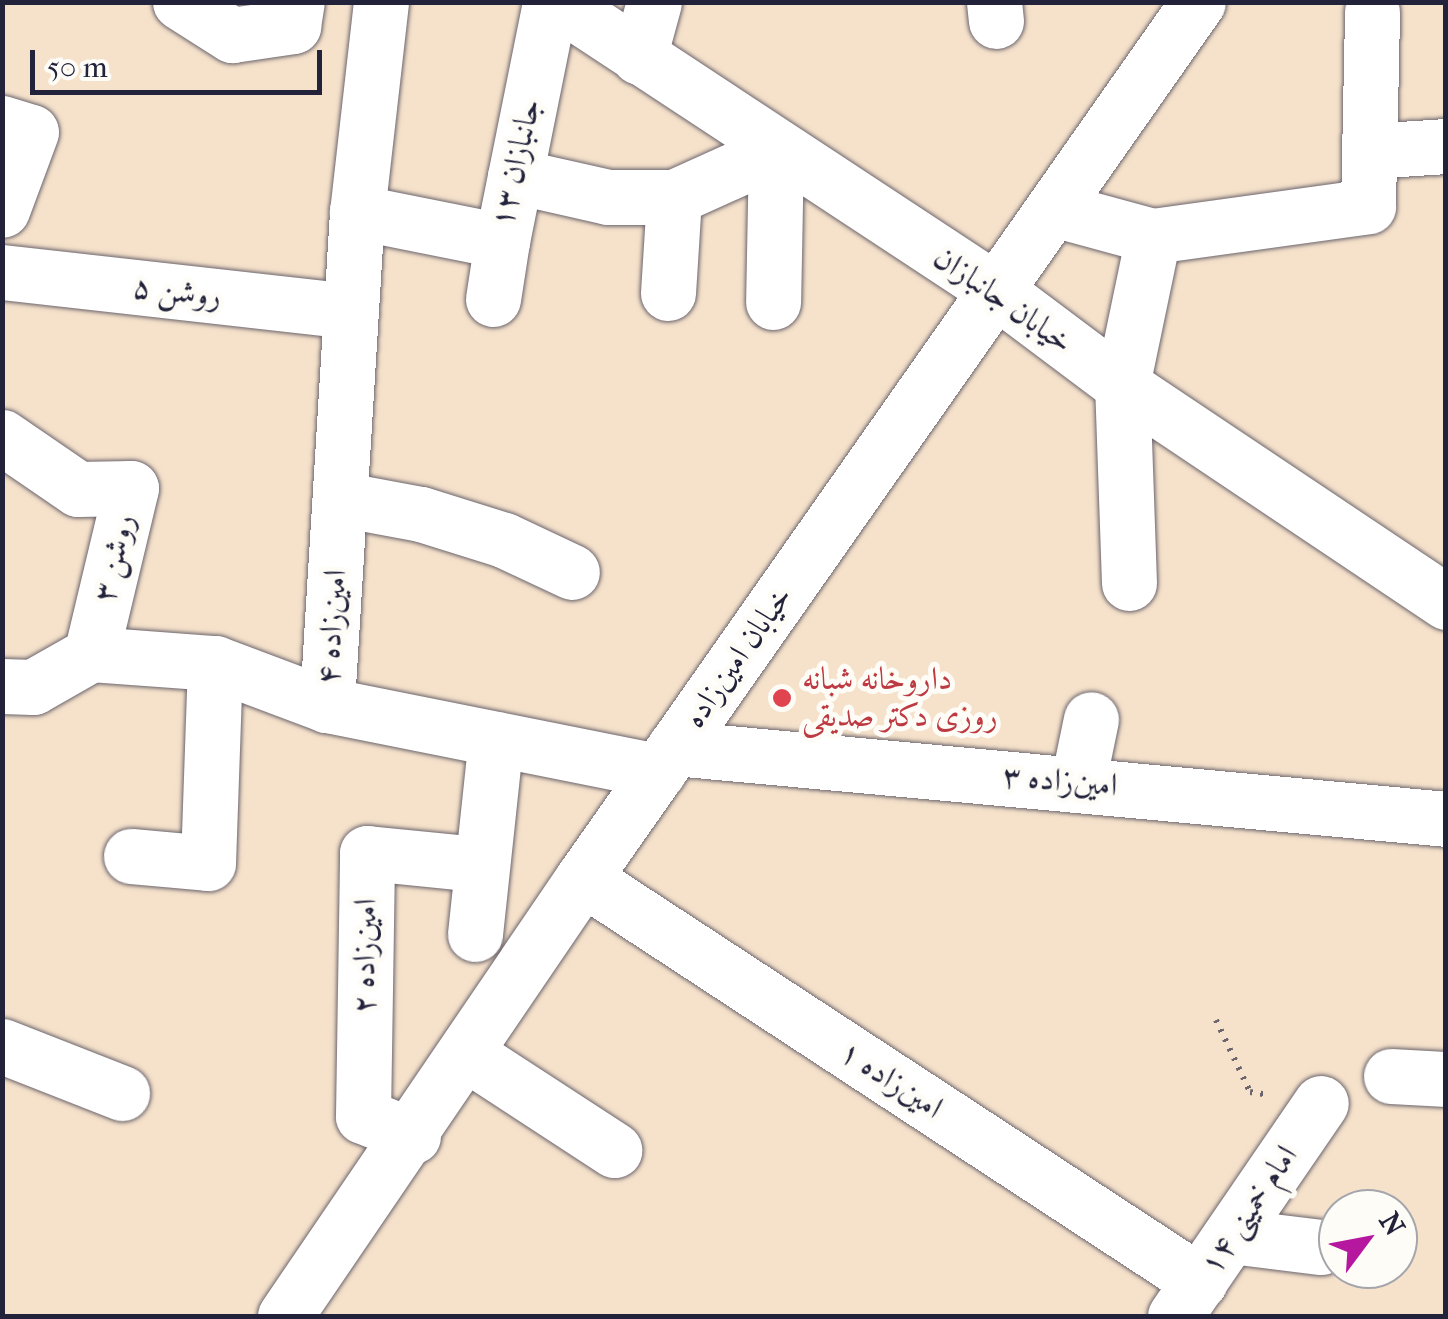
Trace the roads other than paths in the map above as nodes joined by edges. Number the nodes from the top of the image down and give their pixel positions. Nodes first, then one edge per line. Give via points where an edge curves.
1 (180, 2) edge
2 (297, 2) edge
3 (381, 2) edge
4 (550, 2) edge
5 (558, 2) edge
6 (654, 2) edge
7 (1198, 2) edge
8 (1372, 12) dead end
9 (639, 57) junction
10 (2, 122) edge
11 (1446, 146) edge
12 (1369, 151) junction
13 (776, 152) junction
14 (515, 176) junction
15 (674, 197) junction
16 (2, 210) edge
17 (1056, 210) junction
18 (357, 212) junction
19 (1153, 236) junction
20 (502, 241) junction
21 (2, 272) edge
22 (994, 289) junction
23 (668, 294) dead end
24 (493, 298) dead end
25 (773, 302) dead end
26 (351, 311) junction
27 (1122, 385) junction
28 (2, 437) edge
29 (340, 499) junction
30 (572, 572) dead end
31 (1129, 583) dead end
32 (1446, 602) edge
33 (91, 654) junction
34 (216, 662) junction
35 (2, 686) edge
36 (327, 705) junction
37 (1091, 718) dead end
38 (496, 739) junction
39 (666, 760) junction
40 (1078, 782) junction
41 (1446, 819) edge
42 (131, 856) dead end
43 (478, 864) junction
44 (583, 878) junction
45 (475, 934) dead end
46 (2, 1046) edge
47 (467, 1054) junction
48 (1391, 1076) dead end
49 (1446, 1079) edge
50 (122, 1093) dead end
51 (1322, 1103) dead end
52 (414, 1136) junction
53 (614, 1150) dead end
54 (1231, 1236) junction
55 (1318, 1247) edge
56 (1187, 1299) edge
57 (286, 1316) edge

1 - 2 street via 232,35 293,26
3 - 18 street, امین‌زاده ۴
4 - 14 street, جانبازان ۱۳
5 - 9 street, خیابان جانبازان
6 - 9 street
7 - 17 street, خیابان امین‌زاده
8 - 12 street
9 - 13 street, خیابان جانبازان
10 - 16 street via 31,132
11 - 12 street
12 - 19 street via 1368,206
13 - 15 street
13 - 22 street, خیابان جانبازان
13 - 25 street
14 - 15 street via 608,197
14 - 20 street, جانبازان ۱۳
15 - 23 street
17 - 19 street
17 - 22 street, خیابان امین‌زاده
18 - 20 street, جانبازان ۱۳
18 - 26 street, امین‌زاده ۴
19 - 27 street
20 - 24 street
21 - 26 street, روشن ۵
22 - 27 street, خیابان جانبازان
22 - 39 street, خیابان امین‌زاده
26 - 29 street, امین‌زاده ۴
27 - 31 street
27 - 32 street, خیابان جانبازان
28 - 33 street, روشن ۳ via 78,489 131,488
29 - 30 street via 422,514 504,540
29 - 36 street, امین‌زاده ۴
33 - 34 street
33 - 35 street via 33,687
34 - 36 street
34 - 42 street via 208,863
36 - 38 street, امین‌زاده ۴
37 - 40 street
38 - 39 street, امین‌زاده ۴
38 - 43 street
39 - 40 street, امین‌زاده ۳
39 - 44 street, خیابان امین‌زاده
40 - 41 street, امین‌زاده ۳
43 - 45 street
43 - 52 street, امین‌زاده ۲ via 367,853 362,1116
44 - 47 street, خیابان امین‌زاده
44 - 56 street, امین‌زاده ۱
46 - 50 street
47 - 52 street, خیابان امین‌زاده
47 - 53 street
48 - 49 street
51 - 54 street, امام خمینی ۱۴
52 - 57 street, خیابان امین‌زاده
54 - 55 street
54 - 56 street, امام خمینی ۱۴

